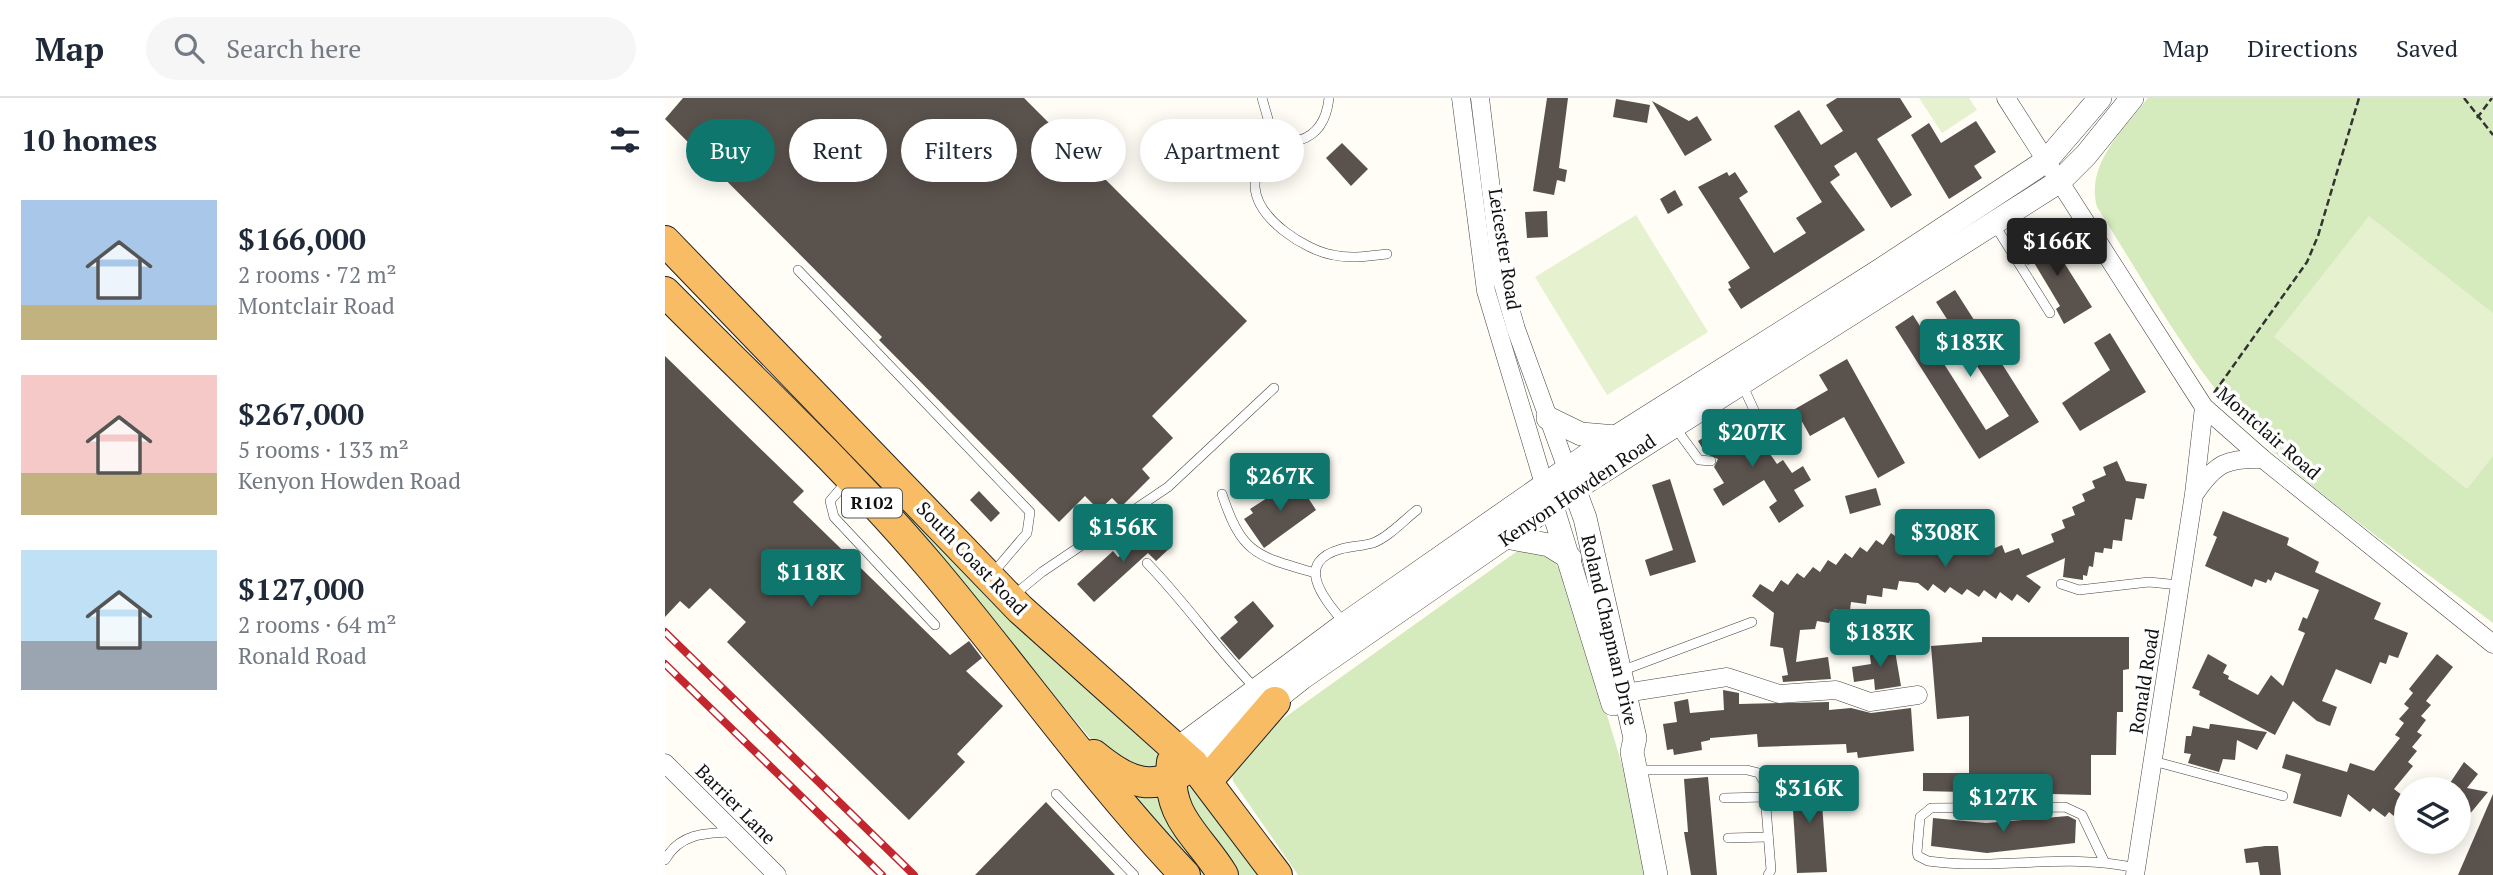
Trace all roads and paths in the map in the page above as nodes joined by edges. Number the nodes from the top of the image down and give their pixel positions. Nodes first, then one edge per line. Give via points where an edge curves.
1 (1262, 98) edge
2 (1329, 98) edge
3 (1461, 98) edge
4 (1480, 98) edge
5 (2006, 98) edge
6 (2099, 98) edge
7 (2131, 98) edge
8 (2359, 98) edge
9 (2464, 98) edge
10 (2492, 98) edge
11 (2477, 118) junction
12 (1266, 119) edge
13 (2493, 135) edge
14 (1304, 139) edge
15 (2046, 161) junction
16 (2060, 181) junction
17 (1256, 182) edge
18 (1994, 223) junction
19 (665, 241) edge
20 (1387, 254) dead end
21 (797, 271) dead end
22 (1881, 282) junction
23 (665, 292) edge
24 (2050, 313) dead end
25 (1735, 374) junction
26 (1274, 387) dead end
27 (2204, 407) junction
28 (1668, 416) junction
29 (1548, 418) junction
30 (1751, 434) dead end
31 (1616, 437) junction
32 (2263, 458) junction
33 (1711, 461) dead end
34 (862, 467) junction
35 (1571, 479) junction
36 (1222, 494) dead end
37 (1548, 494) junction
38 (2194, 494) junction
39 (1417, 510) dead end
40 (1506, 537) junction
41 (1570, 558) junction
42 (1147, 563) dead end
43 (1315, 573) junction
44 (989, 576) junction
45 (2061, 584) dead end
46 (2179, 585) junction
47 (1010, 598) junction
48 (1752, 622) dead end
49 (935, 625) dead end
50 (1352, 631) junction
51 (2493, 644) edge
52 (1622, 682) junction
53 (1265, 695) junction
54 (1918, 695) dead end
55 (1062, 728) junction
56 (1634, 761) junction
57 (2153, 761) junction
58 (665, 763) edge
59 (1186, 769) junction
60 (1056, 794) dead end
61 (2283, 796) dead end
62 (1765, 797) junction
63 (1724, 798) dead end
64 (733, 832) junction
65 (1768, 837) junction
66 (1728, 838) dead end
67 (665, 860) edge
68 (2104, 861) junction
69 (2136, 871) edge
70 (777, 875) edge
71 (1134, 875) edge
72 (1185, 875) edge
73 (1223, 875) edge
74 (1277, 875) edge
75 (1655, 875) edge
76 (1768, 875) edge

1 - 12 lane
2 - 14 lane via 1321,124
3 - 37 street, Leicester Road via 1486,291
4 - 29 street, Leicester Road via 1502,280
5 - 15 street, Montclair Road
6 - 15 street, Kenyon Howden Road
7 - 16 street, Kenyon Howden Road
8 - 27 path via 2307,262
9 - 11 path
10 - 11 path
11 - 13 path
15 - 16 street, Montclair Road
15 - 22 street, Kenyon Howden Road
16 - 18 street, Kenyon Howden Road
16 - 27 street, Montclair Road
17 - 20 lane via 1260,203 1272,220 1314,251 1336,256
18 - 22 street, Kenyon Howden Road
18 - 24 lane
19 - 34 highway, South Coast Road / R102
21 - 44 lane via 1030,512 1027,533
22 - 25 street, Kenyon Howden Road
23 - 34 highway, South Coast Road / R102
25 - 28 street, Kenyon Howden Road
25 - 30 lane via 1759,421
26 - 47 lane via 1168,487
27 - 32 street, Montclair Road
27 - 38 street, Ronald Road
28 - 31 street, Kenyon Howden Road
28 - 33 lane via 1699,460
28 - 35 street, Kenyon Howden Road
29 - 31 street via 1581,434
29 - 35 street, Leicester Road
31 - 35 street, Kenyon Howden Road
32 - 38 street, Ronald Road via 2231,460 2212,469
32 - 51 street, Montclair Road
34 - 44 highway, South Coast Road / R102
34 - 49 lane via 830,500 834,517
34 - 55 highway, South Coast Road / R102 via 929,564
35 - 37 street, Kenyon Howden Road
35 - 52 street, Roland Chapman Drive via 1585,518
36 - 43 lane via 1231,520 1254,551
37 - 40 street, Kenyon Howden Road
37 - 41 street, Roland Chapman Drive
37 - 50 street, Kenyon Howden Road
38 - 46 street, Ronald Road
39 - 43 lane via 1374,542 1330,554
40 - 41 street via 1549,545
40 - 50 street, Kenyon Howden Road
41 - 56 street, Roland Chapman Drive via 1624,741
42 - 53 lane
43 - 50 lane via 1321,595
44 - 47 highway, South Coast Road / R102
45 - 46 lane via 2079,590 2149,582
46 - 57 street, Ronald Road
47 - 59 highway, South Coast Road / R102
48 - 52 lane
50 - 53 street, Kenyon Howden Road
52 - 54 street via 1727,677 1779,694 1836,690 1870,702
52 - 56 street, Roland Chapman Drive via 1635,738
53 - 59 highway
53 - 59 street, Kenyon Howden Road
55 - 59 highway via 1123,777 1149,782
55 - 72 highway, South Coast Road / R102 via 1126,813
56 - 62 lane via 1755,771 1762,777
56 - 75 street, Roland Chapman Drive
57 - 61 lane
57 - 69 street, Ronald Road
58 - 64 street, Barrier Lane
59 - 73 highway via 1179,817
59 - 74 highway, South Coast Road / R102
60 - 71 lane
62 - 63 lane
62 - 65 lane
64 - 67 lane via 684,839
64 - 70 street, Barrier Lane
65 - 66 lane
65 - 76 lane
68 - 68 lane via 1998,865 1927,860 1917,852 1920,817 1931,808 2065,807 2082,815
68 - 69 lane

